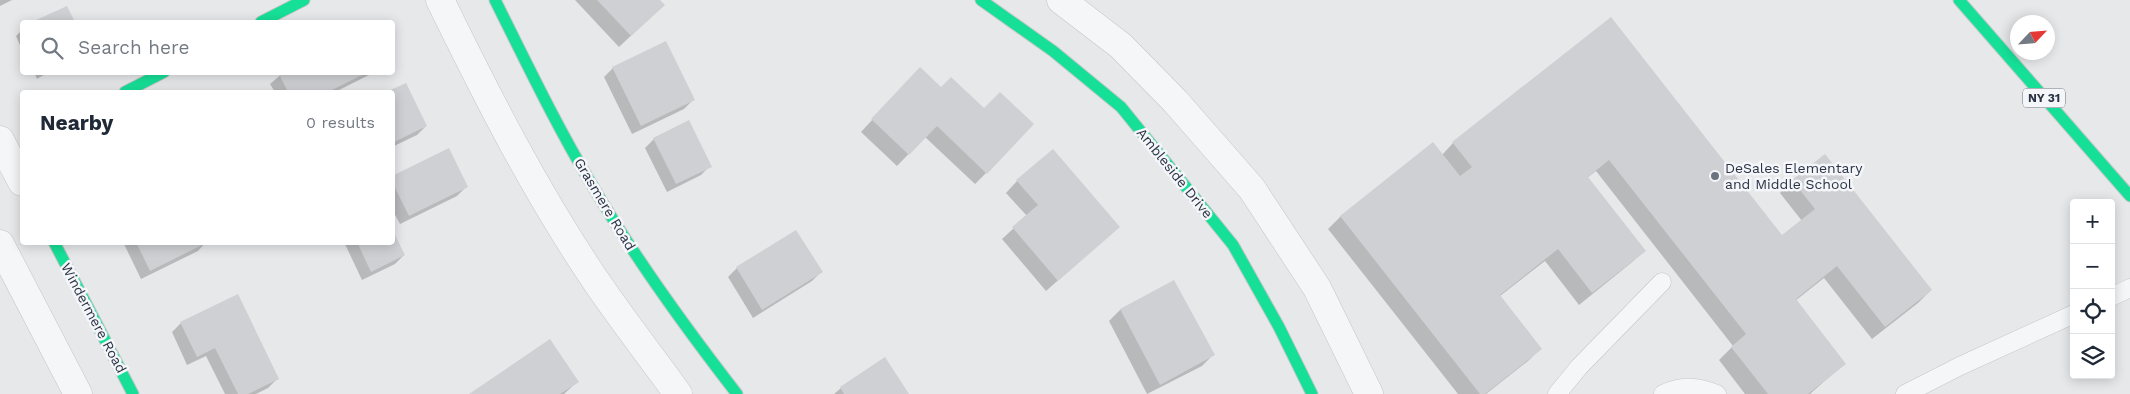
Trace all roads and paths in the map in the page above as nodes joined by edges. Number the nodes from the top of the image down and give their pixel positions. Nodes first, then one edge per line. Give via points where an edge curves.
1 (304, 0) edge
2 (440, 0) edge
3 (495, 0) edge
4 (981, 0) edge
5 (1061, 0) edge
6 (1959, 0) edge
7 (265, 20) edge
8 (158, 75) edge
9 (129, 90) edge
10 (7, 149) edge
11 (20, 178) edge
12 (2130, 196) edge
13 (0, 244) edge
14 (56, 245) edge
15 (1662, 282) dead end
16 (2130, 288) edge
17 (2115, 295) edge
18 (2070, 316) edge
19 (78, 394) edge
20 (134, 394) edge
21 (678, 394) edge
22 (737, 394) edge
23 (1312, 394) edge
24 (1369, 394) edge
25 (1557, 394) edge
26 (1664, 394) edge
27 (1717, 394) edge
28 (1905, 394) edge

1 - 7 main road
2 - 21 street via 481,84 551,210 600,287
3 - 22 main road, Grasmere Road via 573,153 681,322
4 - 23 main road, Ambleside Drive via 1053,51 1121,107 1233,245
5 - 24 street via 1122,46 1252,189 1317,288
6 - 12 main road, NY 31
8 - 9 main road
10 - 11 street
13 - 19 street
14 - 20 main road, Windermere Road
15 - 25 lane
16 - 17 lane
18 - 28 lane
26 - 27 lane via 1674,389 1700,387

